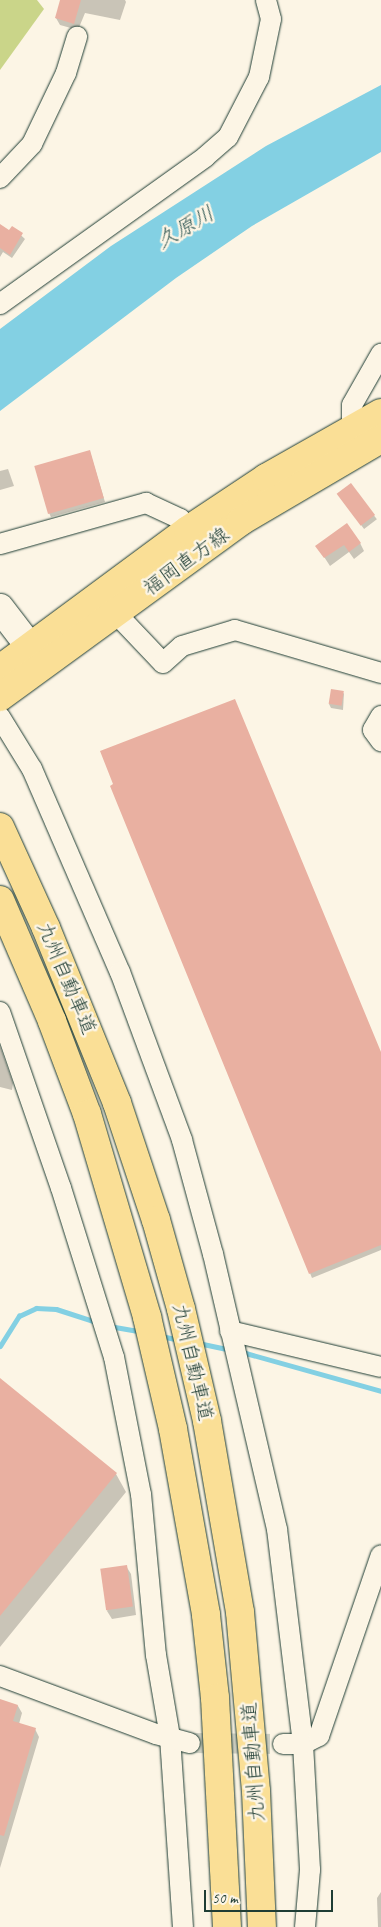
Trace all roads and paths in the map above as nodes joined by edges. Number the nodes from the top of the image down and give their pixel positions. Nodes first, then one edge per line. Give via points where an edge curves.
1 (266, 0) edge
2 (77, 37) dead end
3 (0, 178) edge
4 (0, 304) edge
5 (381, 354) edge
6 (381, 413) edge
7 (352, 428) junction
8 (381, 439) edge
9 (188, 530) junction
10 (0, 544) edge
11 (107, 604) junction
12 (0, 608) edge
13 (37, 655) junction
14 (0, 669) edge
15 (381, 673) edge
16 (0, 697) edge
17 (381, 716) edge
18 (0, 717) edge
19 (381, 741) edge
20 (0, 827) edge
21 (0, 900) edge
22 (0, 1012) edge
23 (230, 1331) junction
24 (381, 1368) edge
25 (381, 1554) edge
26 (0, 1676) edge
27 (170, 1737) junction
28 (190, 1743) tunnel mouth
29 (293, 1744) junction
30 (183, 1927) edge
31 (227, 1927) edge
32 (262, 1927) edge
33 (305, 1927) edge

1 - 4 street via 271,19 259,77 228,137 206,157
2 - 3 street via 66,73 32,144
5 - 7 street via 352,405
6 - 7 main road, 福岡直方線
7 - 9 main road, 福岡直方線 via 266,478
8 - 11 main road, 福岡直方線
9 - 10 street via 180,519 146,503
9 - 11 main road, 福岡直方線
11 - 13 main road, 福岡直方線
11 - 15 street via 162,663 182,646 236,630
12 - 13 street
13 - 14 main road, 福岡直方線
13 - 16 main road, 福岡直方線
17 - 19 street via 373,730
18 - 23 street via 32,769 120,972 182,1140
20 - 32 main road, 九州自動車道 via 46,928 117,1103 156,1220 183,1318 207,1421 240,1612 256,1791
21 - 31 main road, 九州自動車道 via 52,1021 86,1114 142,1299 173,1429 206,1615 214,1689
22 - 27 street via 61,1188 114,1357 141,1494 156,1655
23 - 24 street
23 - 29 street via 277,1529
25 - 29 street via 319,1736
26 - 27 street
27 - 28 street
27 - 30 street
29 - 33 street via 310,1870

